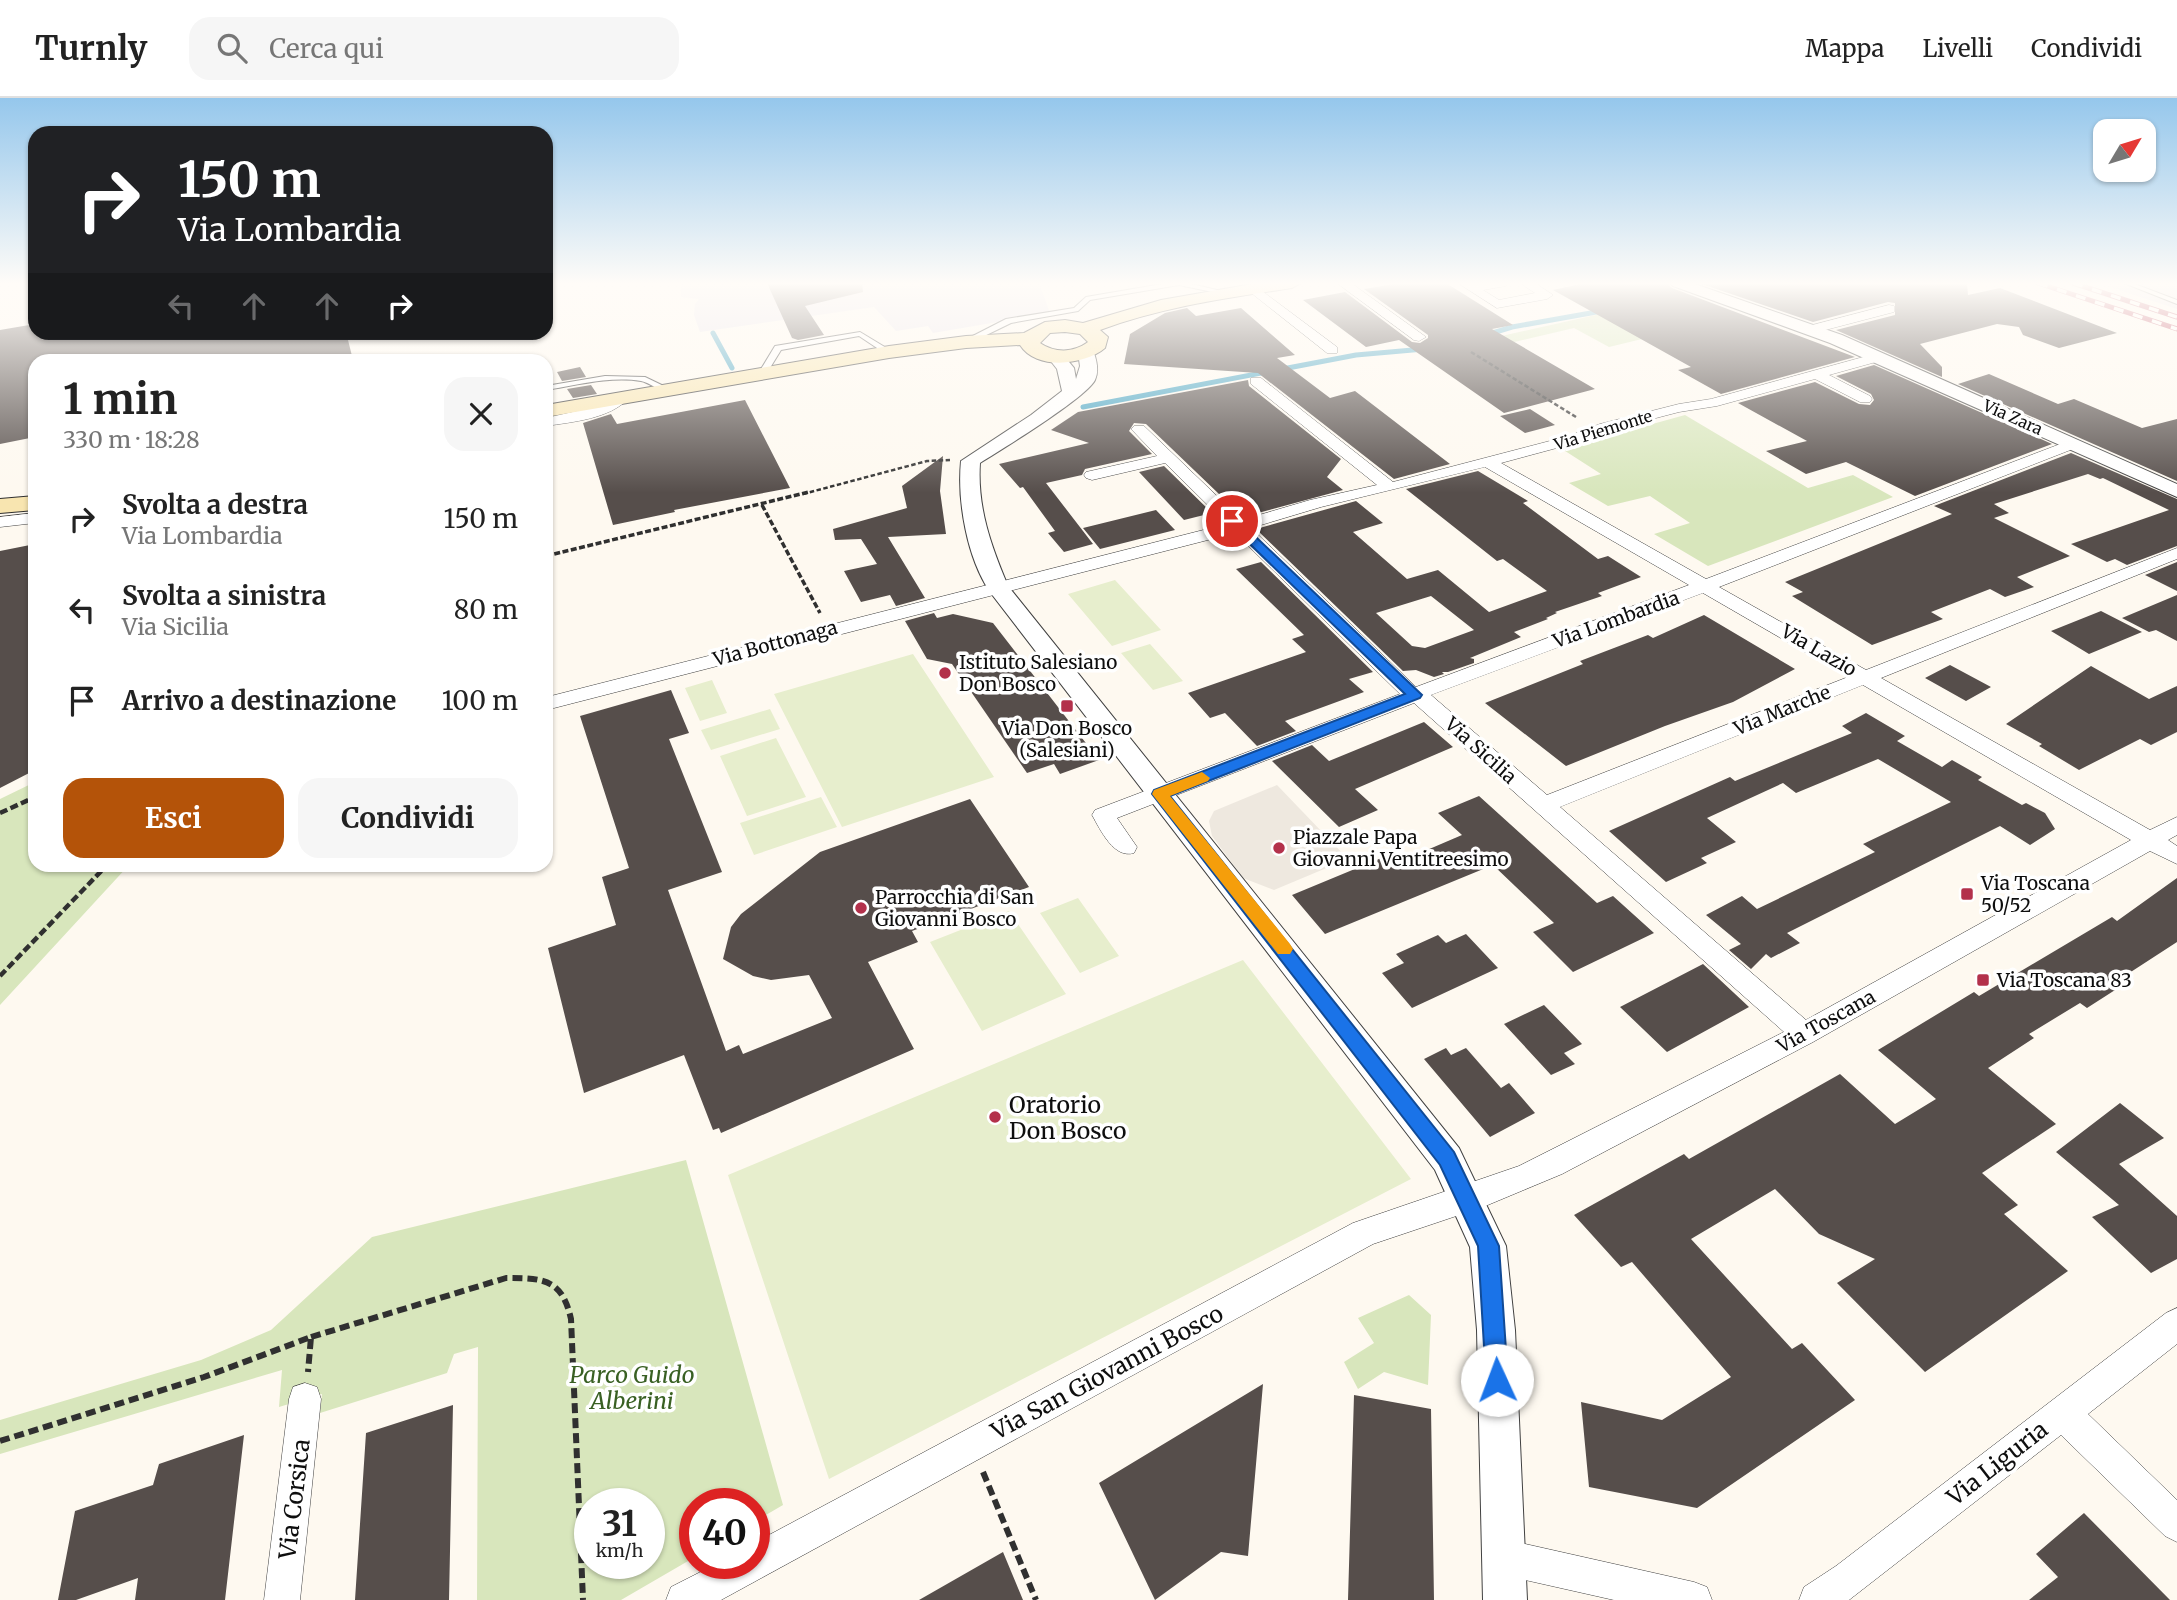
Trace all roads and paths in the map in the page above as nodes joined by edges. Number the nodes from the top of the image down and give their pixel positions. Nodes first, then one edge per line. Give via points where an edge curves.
1 (882, 353) edge
2 (1048, 353) edge
3 (1074, 353) edge
4 (1086, 353) edge
5 (1473, 353) edge
6 (1868, 353) edge
7 (1054, 355) junction
8 (1878, 357) junction
9 (1818, 375) junction
10 (1256, 381) dead end
11 (553, 387) edge
12 (668, 390) junction
13 (1071, 392) junction
14 (622, 398) junction
15 (1865, 398) dead end
16 (553, 410) edge
17 (553, 421) edge
18 (1139, 429) dead end
19 (1597, 431) junction
20 (2073, 444) junction
21 (1168, 458) junction
22 (943, 459) dead end
23 (1487, 462) junction
24 (1092, 475) dead end
25 (1388, 486) junction
26 (28, 491) edge
27 (2177, 491) edge
28 (0, 493) edge
29 (28, 504) edge
30 (762, 505) junction
31 (0, 506) edge
32 (28, 519) edge
33 (0, 522) edge
34 (1238, 527) junction
35 (2177, 553) edge
36 (553, 554) edge
37 (1704, 585) junction
38 (998, 587) junction
39 (829, 629) junction
40 (1865, 677) junction
41 (1415, 695) junction
42 (554, 702) dead end
43 (1160, 794) junction
44 (28, 800) edge
45 (1543, 805) junction
46 (0, 813) edge
47 (2177, 825) edge
48 (2149, 840) junction
49 (1126, 848) dead end
50 (2177, 856) edge
51 (100, 872) edge
52 (0, 976) edge
53 (1804, 1034) junction
54 (1467, 1200) junction
55 (2177, 1324) edge
56 (311, 1337) junction
57 (305, 1399) joint
58 (2062, 1412) junction
59 (0, 1441) edge
60 (972, 1445) junction
61 (2177, 1524) edge
62 (770, 1554) edge
63 (1503, 1557) junction
64 (724, 1579) edge
65 (282, 1600) edge
66 (583, 1600) edge
67 (684, 1600) edge
68 (1036, 1600) edge
69 (1505, 1600) edge
70 (1694, 1600) edge
71 (1817, 1600) edge

1 - 12 main road
2 - 7 main road
3 - 7 main road
4 - 13 street via 1086,380
5 - 19 path
6 - 8 street, Via Zara
7 - 13 street via 1065,368
8 - 9 street, Via Piemonte
8 - 20 street, Via Zara
9 - 15 street
9 - 19 street, Via Piemonte
10 - 25 street
11 - 12 lane via 605,378 645,379
12 - 14 main road
13 - 38 street via 971,461 970,494 983,553
14 - 16 main road
14 - 17 street via 598,412
18 - 21 street, Via Sicilia
19 - 23 street, Via Piemonte
20 - 27 street, Via Zara
20 - 37 street, Via Lombardia
21 - 24 street
21 - 34 street, Via Sicilia
22 - 30 path
23 - 25 street, Via Piemonte
23 - 37 street, Via Lazio
25 - 34 street, Via Piemonte
26 - 28 main road
29 - 31 main road
30 - 36 path
30 - 39 path
32 - 33 street
34 - 38 street, Via Piemonte
34 - 41 street, Via Sicilia
35 - 40 street, Via Marche
37 - 40 street, Via Lazio
37 - 41 street, Via Lombardia
38 - 39 street, Via Bottonaga
38 - 43 street
39 - 42 street, Via Bottonaga
40 - 45 street, Via Marche
40 - 48 street, Via Lazio
41 - 43 street, Via Lombardia
41 - 45 street, Via Sicilia
43 - 49 street via 1102,815
43 - 54 street via 1428,1132 1447,1158
44 - 46 path
45 - 53 street, Via Sicilia
47 - 48 street, Via Toscana
48 - 50 street, Via Lazio
48 - 53 street, Via Toscana
51 - 52 path
53 - 54 street, Via Toscana via 1552,1166
54 - 60 street, Via San Giovanni Bosco via 1364,1233
54 - 63 street via 1488,1246 1496,1330
55 - 58 street, Via Liguria
56 - 57 path
56 - 59 path via 204,1377
56 - 66 path via 506,1278 551,1285 565,1296 571,1319
57 - 65 street, Via Corsica
58 - 61 street
58 - 71 street, Via Liguria
60 - 62 street, Via San Giovanni Bosco
60 - 68 path
63 - 69 street
63 - 70 street
64 - 67 street, Via San Giovanni Bosco

